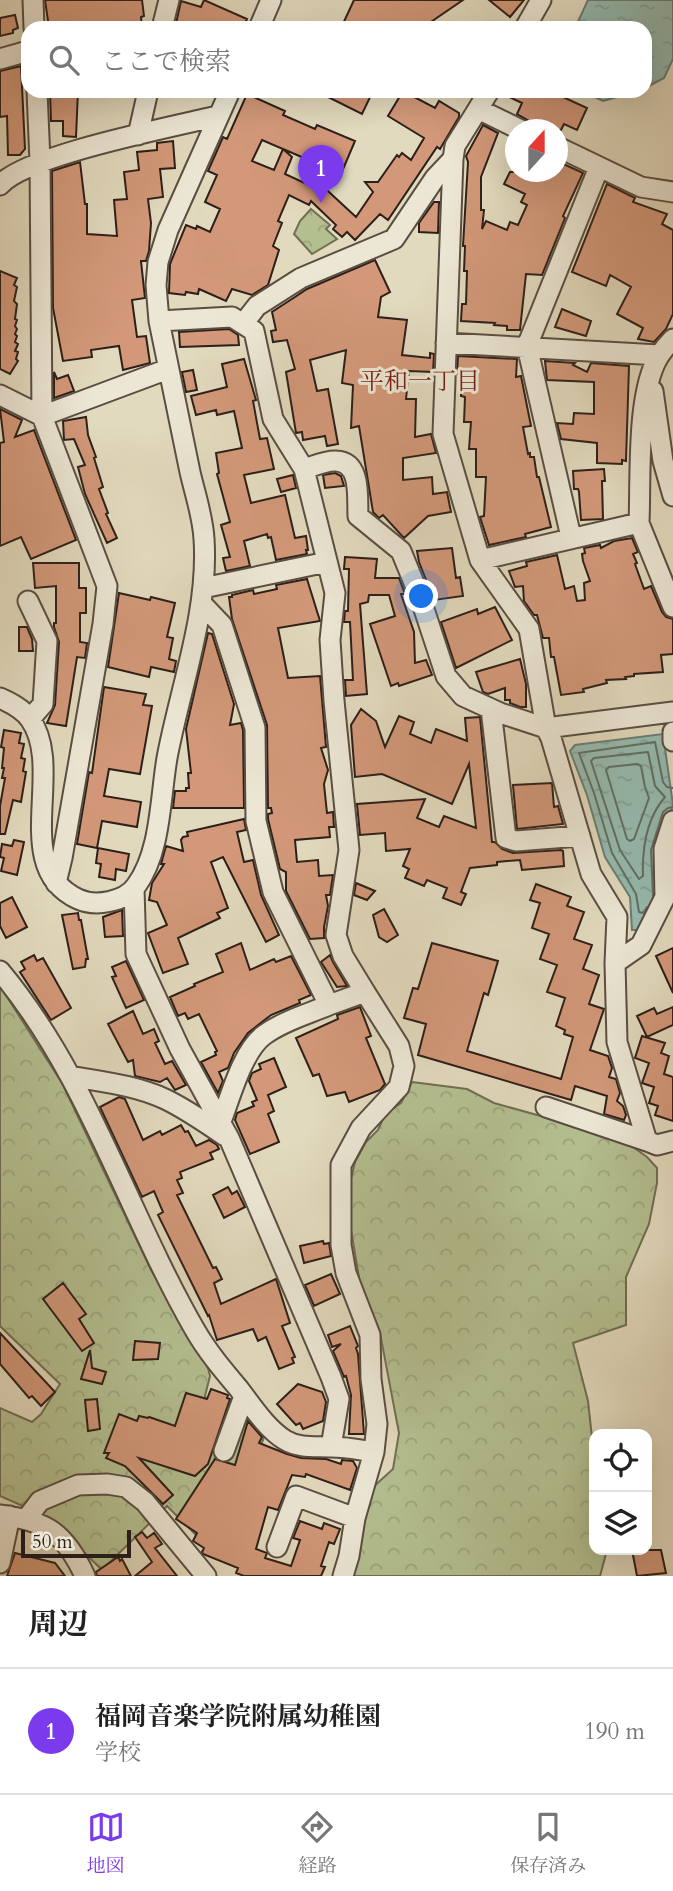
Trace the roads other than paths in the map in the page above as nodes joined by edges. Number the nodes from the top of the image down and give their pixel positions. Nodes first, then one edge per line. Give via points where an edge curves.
1 (33, 0) edge
2 (169, 0) edge
3 (271, 0) edge
4 (541, 0) edge
5 (34, 21) edge
6 (164, 21) edge
7 (262, 21) edge
8 (529, 21) edge
9 (21, 53) edge
10 (0, 59) edge
11 (37, 98) edge
12 (146, 98) edge
13 (226, 98) edge
14 (485, 98) edge
15 (478, 109) junction
16 (217, 116) junction
17 (505, 122) edge
18 (138, 135) junction
19 (568, 152) edge
20 (453, 159) junction
21 (40, 162) junction
22 (599, 167) junction
23 (0, 185) edge
24 (673, 192) edge
25 (159, 321) junction
26 (243, 324) junction
27 (673, 339) edge
28 (446, 343) junction
29 (527, 346) junction
30 (659, 355) junction
31 (168, 369) junction
32 (651, 373) junction
33 (0, 395) edge
34 (42, 416) junction
35 (304, 469) junction
36 (673, 496) edge
37 (639, 523) junction
38 (571, 537) junction
39 (480, 560) junction
40 (327, 562) junction
41 (202, 595) junction
42 (28, 601) dead end
43 (673, 607) edge
44 (0, 698) edge
45 (491, 709) junction
46 (673, 712) edge
47 (30, 719) junction
48 (546, 728) junction
49 (673, 732) edge
50 (673, 741) edge
51 (673, 821) edge
52 (580, 836) junction
53 (56, 883) junction
54 (134, 889) junction
55 (615, 963) junction
56 (0, 971) edge
57 (365, 992) junction
58 (329, 1005) junction
59 (70, 1076) junction
60 (546, 1107) dead end
61 (225, 1131) junction
62 (648, 1141) junction
63 (673, 1141) edge
64 (244, 1396) junction
65 (331, 1447) junction
66 (224, 1451) dead end
67 (374, 1452) junction
68 (12, 1516) edge
69 (355, 1518) junction
70 (277, 1547) dead end
71 (0, 1563) edge
72 (85, 1576) edge
73 (206, 1576) edge
74 (343, 1576) edge

1 - 5 street
2 - 6 street
3 - 7 street
4 - 8 street
9 - 10 street
11 - 21 street
12 - 18 street
13 - 16 street
14 - 15 street
15 - 17 street
15 - 20 street via 455,146
16 - 18 street
16 - 25 street via 158,262
18 - 21 street
19 - 22 street
20 - 26 street via 394,239 301,278 257,306
20 - 28 street
21 - 23 street
21 - 34 street
22 - 24 street via 641,187
22 - 29 street
25 - 26 street via 232,317
25 - 31 street
26 - 35 street via 254,331 273,419
27 - 30 street
28 - 29 street
28 - 39 street via 443,434
29 - 30 street
29 - 38 street
30 - 32 street
31 - 34 street
31 - 41 street via 204,538
32 - 36 street via 663,461
32 - 37 street via 644,398
33 - 34 street
34 - 53 street via 107,586
35 - 40 street
35 - 45 street via 336,460 349,464 356,474 358,516 401,551 446,676 463,696
37 - 38 street
37 - 43 street
38 - 39 street
39 - 48 street via 529,629
40 - 41 street
40 - 57 street via 335,593 330,640 349,850 336,935
41 - 54 street via 155,836 147,868
41 - 58 street via 222,625 255,728 256,821 273,892
42 - 47 street via 47,641 43,704
44 - 47 street
45 - 48 street
45 - 52 street via 506,838
46 - 48 street
47 - 53 street via 42,751 45,864
48 - 52 street
49 - 50 street
51 - 55 street via 664,849 666,897 640,945
52 - 55 street via 591,874 617,917
53 - 54 street via 78,899 98,903
54 - 61 street via 136,954
55 - 62 street via 617,1042
56 - 59 street
57 - 58 street
57 - 67 street via 399,1046 404,1066 400,1087 360,1129 341,1165 341,1245 346,1273 370,1335 377,1423
58 - 61 street via 262,1036 248,1053
59 - 61 street via 162,1098
59 - 64 street via 195,1331
60 - 62 street
61 - 65 street via 339,1399
62 - 63 street
64 - 65 street via 285,1440
64 - 66 street
65 - 67 street
67 - 69 street
68 - 71 street
68 - 72 street via 58,1534
68 - 73 street via 78,1485 126,1487 145,1502
69 - 70 street via 296,1496
69 - 74 street

